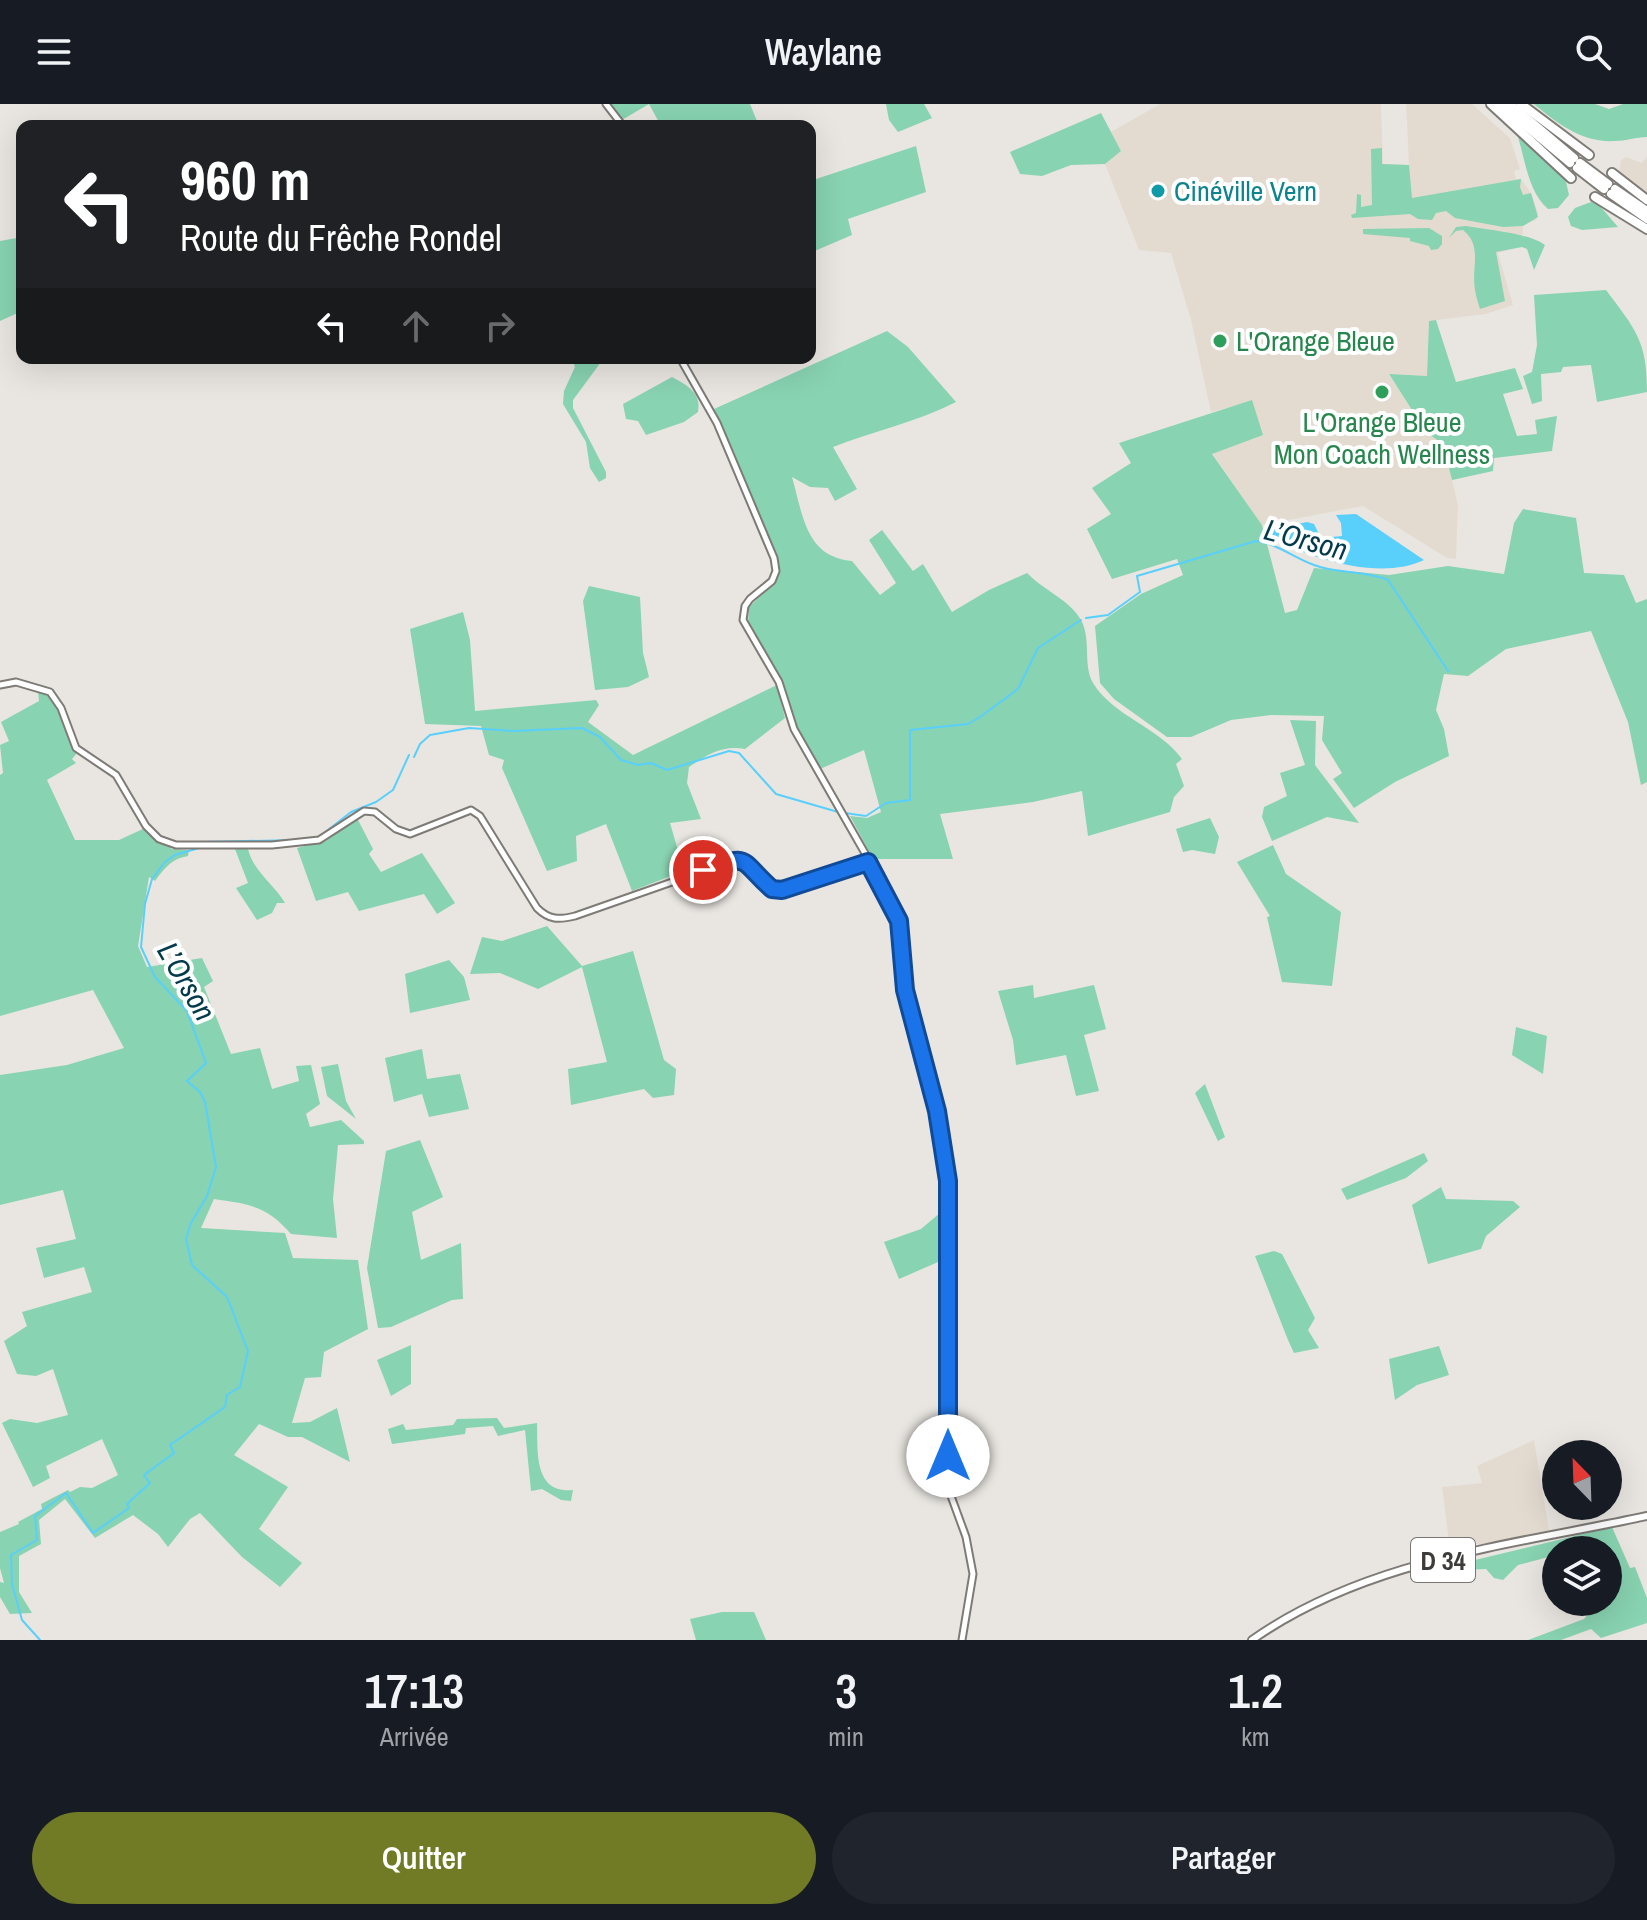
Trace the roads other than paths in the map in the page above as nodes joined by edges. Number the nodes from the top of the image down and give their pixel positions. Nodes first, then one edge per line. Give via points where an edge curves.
1 (606, 104) edge
2 (1491, 104) edge
3 (1500, 104) edge
4 (1510, 104) edge
5 (1521, 104) edge
6 (618, 120) edge
7 (1589, 155) dead end
8 (1575, 163) junction
9 (1612, 173) dead end
10 (1571, 178) dead end
11 (1609, 189) junction
12 (1595, 197) dead end
13 (1647, 200) edge
14 (1647, 211) edge
15 (1647, 219) edge
16 (1647, 229) edge
17 (683, 364) edge
18 (0, 685) edge
19 (870, 863) junction
20 (1647, 1516) edge
21 (962, 1640) edge
22 (1252, 1640) edge

1 - 6 street
2 - 10 highway
3 - 8 highway
4 - 8 highway
5 - 7 highway
8 - 11 highway
9 - 13 highway
11 - 14 highway
11 - 15 highway
12 - 16 highway
17 - 19 street via 717,423 774,558 772,581 750,599 743,620 779,682 794,729
18 - 19 street via 16,682 50,692 76,748 116,775 159,839 199,847 319,840 364,811 375,812 410,834 471,810 480,816 537,908 558,919 732,861 748,863 772,889 782,890
19 - 21 street via 899,921 905,990 937,1111 948,1181 948,1472 973,1574
20 - 22 main road, D 34 via 1374,1578 1312,1603

